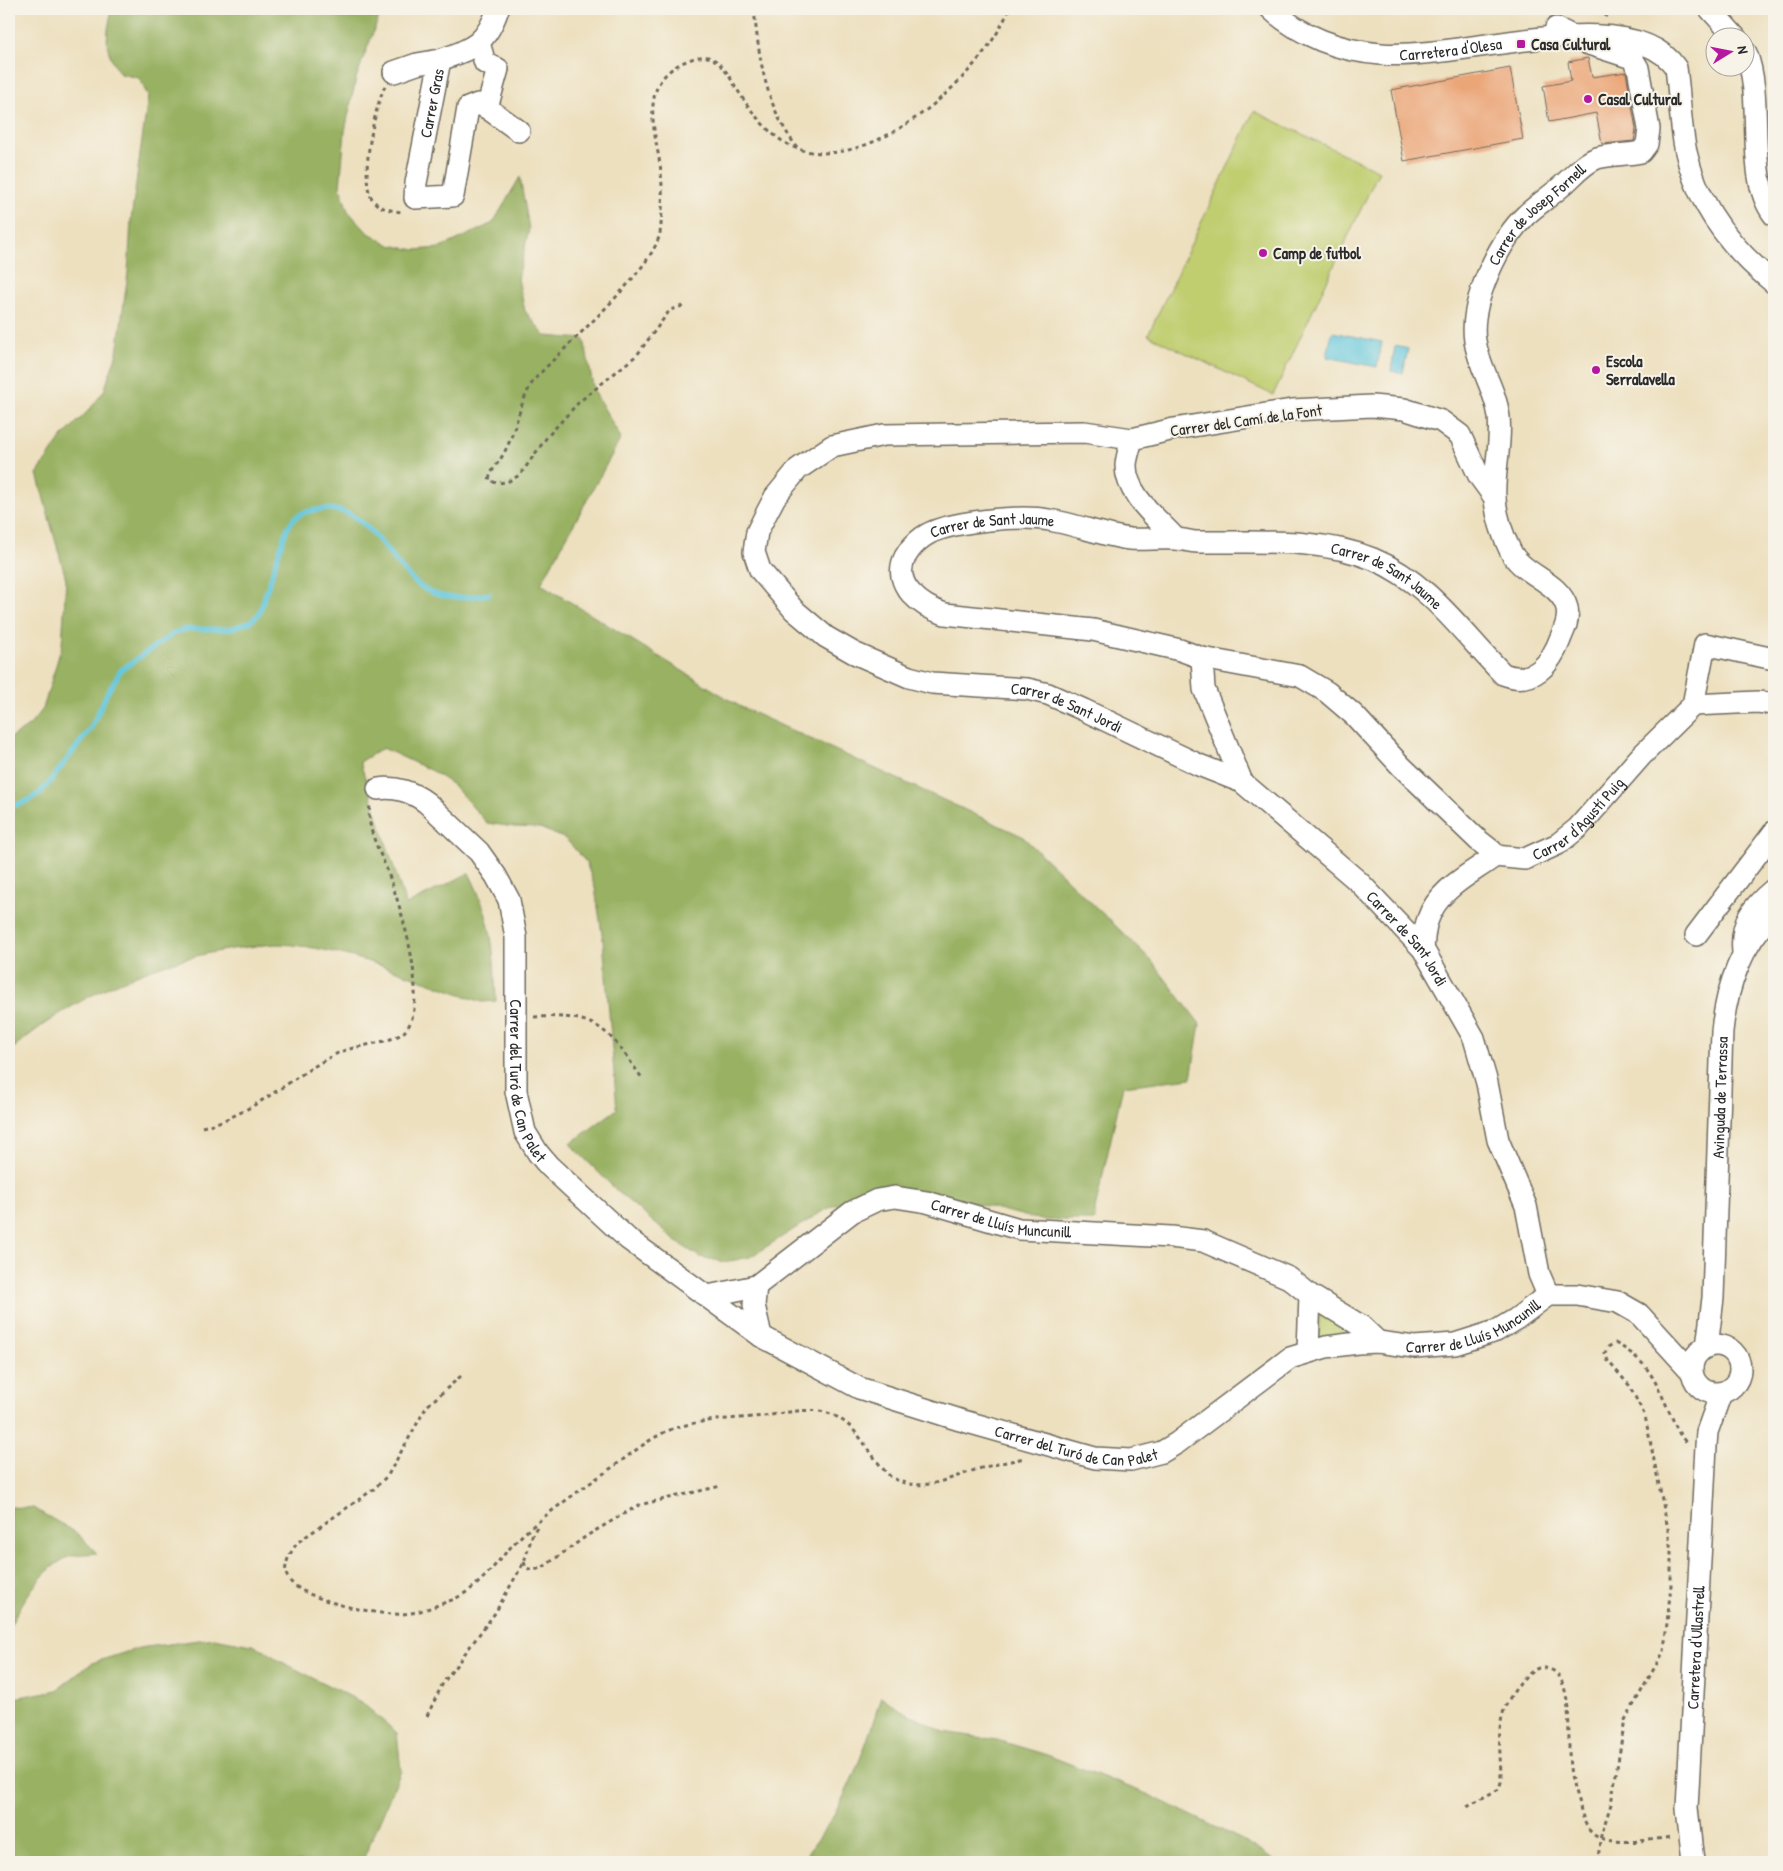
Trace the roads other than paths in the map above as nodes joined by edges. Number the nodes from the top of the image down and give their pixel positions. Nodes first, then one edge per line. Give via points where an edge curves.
1 (498, 9) edge
2 (1271, 9) edge
3 (1710, 9) edge
4 (1556, 28) junction
5 (1727, 28) edge
6 (478, 43) junction
7 (440, 60) junction
8 (394, 72) road end
9 (1754, 78) edge
10 (487, 108) junction
11 (519, 131) dead end
12 (1774, 214) edge
13 (1774, 283) edge
14 (1132, 439) junction
15 (1495, 498) junction
16 (1176, 539) junction
17 (1202, 658) junction
18 (1774, 658) edge
19 (1774, 704) edge
20 (1693, 705) junction
21 (1242, 782) junction
22 (378, 788) road end
23 (1774, 832) edge
24 (1494, 856) junction
25 (1774, 889) edge
26 (1774, 912) edge
27 (1696, 935) dead end
28 (1423, 949) junction
29 (1744, 955) junction
30 (756, 1286) junction
31 (1310, 1295) junction
32 (1548, 1295) junction
33 (708, 1296) junction
34 (1713, 1298) junction
35 (761, 1336) junction
36 (1664, 1340) junction
37 (1378, 1342) junction
38 (1704, 1349) junction
39 (1729, 1350) junction
40 (1308, 1351) junction
41 (1695, 1379) junction
42 (1721, 1393) junction
43 (1706, 1439) junction
44 (1693, 1862) edge

1 - 6 street, Carrer Gras via 491,30
2 - 4 street, Carretera d'Olesa via 1306,35 1359,51 1382,54 1448,49
3 - 5 street
4 - 13 street, Carretera d'Olesa via 1593,24 1634,29 1648,36 1670,56 1676,68 1686,151 1702,198 1732,244
4 - 15 street, Carrer de Josep Fornell via 1586,43 1632,58 1638,68 1650,129 1648,144 1641,152 1596,158 1526,216 1509,236 1483,288 1476,315 1475,341 1499,416
6 - 7 street, Carrer Gras
6 - 10 street via 485,63 498,68
7 - 8 street
7 - 10 street, Carrer Gras via 415,198 453,196 468,108 478,104
9 - 12 street via 1758,168 1763,193
10 - 11 street
14 - 15 street, Carrer del Camí de la Font via 1292,410 1372,406 1404,409 1441,421 1460,435
14 - 16 street via 1126,466 1128,480 1134,493
14 - 21 street, Carrer de Sant Jordi via 1084,432 924,434 884,435 832,446 798,469 776,497 757,532 754,543 756,561 771,585 794,610 826,637 861,657 932,683 1005,687 1048,694
15 - 16 street, Carrer de Sant Jaume via 1498,519 1510,552 1564,599 1567,610 1567,623 1547,665 1537,673 1514,678 1503,674 1452,616 1426,593 1374,560 1317,546
16 - 17 street, Carrer de Sant Jaume via 1129,539 1046,519 990,520 923,536 907,552 902,572 909,591 918,601 945,614 1093,630
17 - 21 street via 1204,689
17 - 24 street, Carrer de Sant Jaume via 1272,669 1312,682 1354,714 1401,766
18 - 20 street via 1706,644
19 - 20 street
20 - 24 street, Carrer d'Agustí Puig via 1641,756 1578,828 1558,844 1525,859
21 - 28 street, Carrer de Sant Jordi via 1360,882
22 - 33 street, Carrer del Turó de Can Palet via 394,788 420,797 468,841 496,876 509,900 516,937 518,1109 525,1132 538,1154 628,1239
23 - 27 street
24 - 28 street via 1434,904 1427,920
25 - 29 street via 1750,913 1742,937
26 - 29 street, Avinguda de Terrassa
28 - 32 street, Carrer de Sant Jordi via 1474,1038 1487,1082 1498,1140 1526,1206 1539,1274
29 - 34 street, Avinguda de Terrassa via 1726,998 1722,1031
30 - 31 street, Carrer de Lluís Muncunill via 852,1212 877,1200 895,1196 1019,1229 1204,1241 1289,1278
30 - 33 street, Carrer de Lluís Muncunill
30 - 35 street via 754,1304
31 - 37 street, Carrer de Lluís Muncunill via 1349,1317
31 - 40 street
32 - 36 street, Carrer de Lluís Muncunill via 1577,1295 1618,1302 1639,1314
32 - 37 street, Carrer de Lluís Muncunill via 1496,1330 1455,1344 1414,1347
33 - 35 street, Carrer del Turó de Can Palet
34 - 38 street, Avinguda de Terrassa
34 - 39 street, Avinguda de Terrassa
35 - 40 street, Carrer del Turó de Can Palet via 859,1388 960,1420 1114,1461 1162,1452 1268,1373 1290,1358
36 - 38 street, Carrer de Lluís Muncunill via 1689,1351
36 - 41 street, Carrer de Lluís Muncunill
37 - 40 street, Carrer del Turó de Can Palet
38 - 39 street via 1718,1346
38 - 41 street via 1694,1360
39 - 42 street via 1738,1362 1739,1374 1732,1388
41 - 42 street via 1709,1392
41 - 43 street, Carretera d'Ullastrell
42 - 43 street, Carretera d'Ullastrell
43 - 44 street, Carretera d'Ullastrell via 1686,1808

